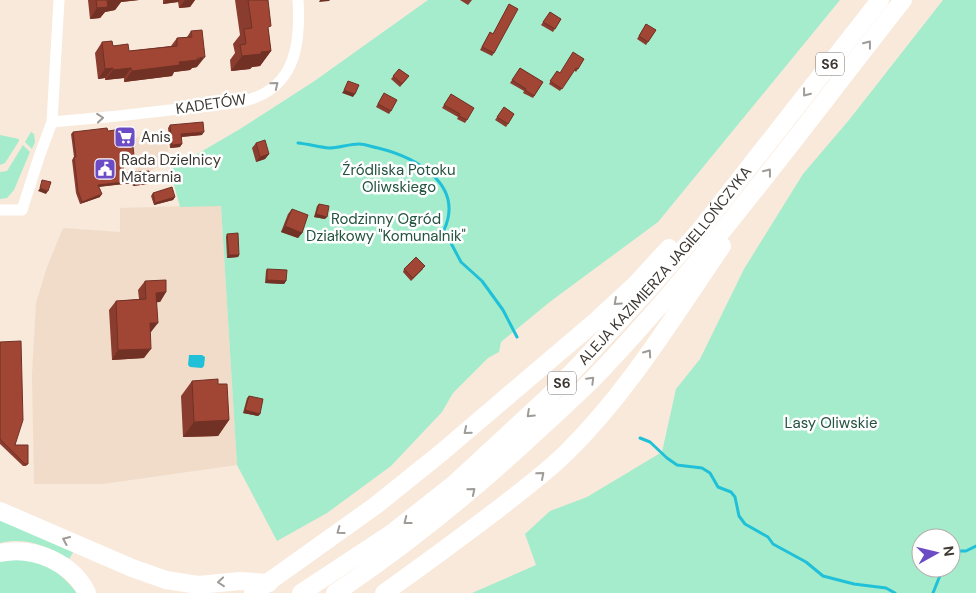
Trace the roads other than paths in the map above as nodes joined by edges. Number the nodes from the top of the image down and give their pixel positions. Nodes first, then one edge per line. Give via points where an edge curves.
1 (59, 0) edge
2 (298, 0) edge
3 (880, 0) edge
4 (903, 0) edge
5 (52, 122) junction
6 (780, 127) junction
7 (0, 210) edge
8 (737, 210) junction
9 (0, 511) edge
10 (448, 548) junction
11 (0, 554) edge
12 (269, 583) junction
13 (87, 593) edge
14 (253, 593) edge
15 (301, 593) edge
16 (335, 593) edge
17 (384, 593) edge
18 (406, 593) edge

1 - 5 street
5 -> 2 street, KADETÓW via 252,99 288,73 297,47
3 -> 6 highway, ALEJA KAZIMIERZA JAGIELLOŃCZYKA / S6
8 -> 4 highway, ALEJA KAZIMIERZA JAGIELLOŃCZYKA / S6
5 - 7 street via 22,210
6 -> 12 highway via 762,135 680,236 597,320 375,506
6 -> 15 highway, ALEJA KAZIMIERZA JAGIELLOŃCZYKA / S6 via 700,230 547,398 454,484 400,527
10 -> 8 highway via 526,488 567,452 599,417 633,375 737,224
16 -> 8 highway, ALEJA KAZIMIERZA JAGIELLOŃCZYKA / S6 via 456,505 586,386 657,308
12 -> 9 highway via 198,584 166,580
10 - 17 highway
10 - 18 highway via 446,555
11 - 13 highway via 28,552 42,555 72,573
12 - 14 highway

